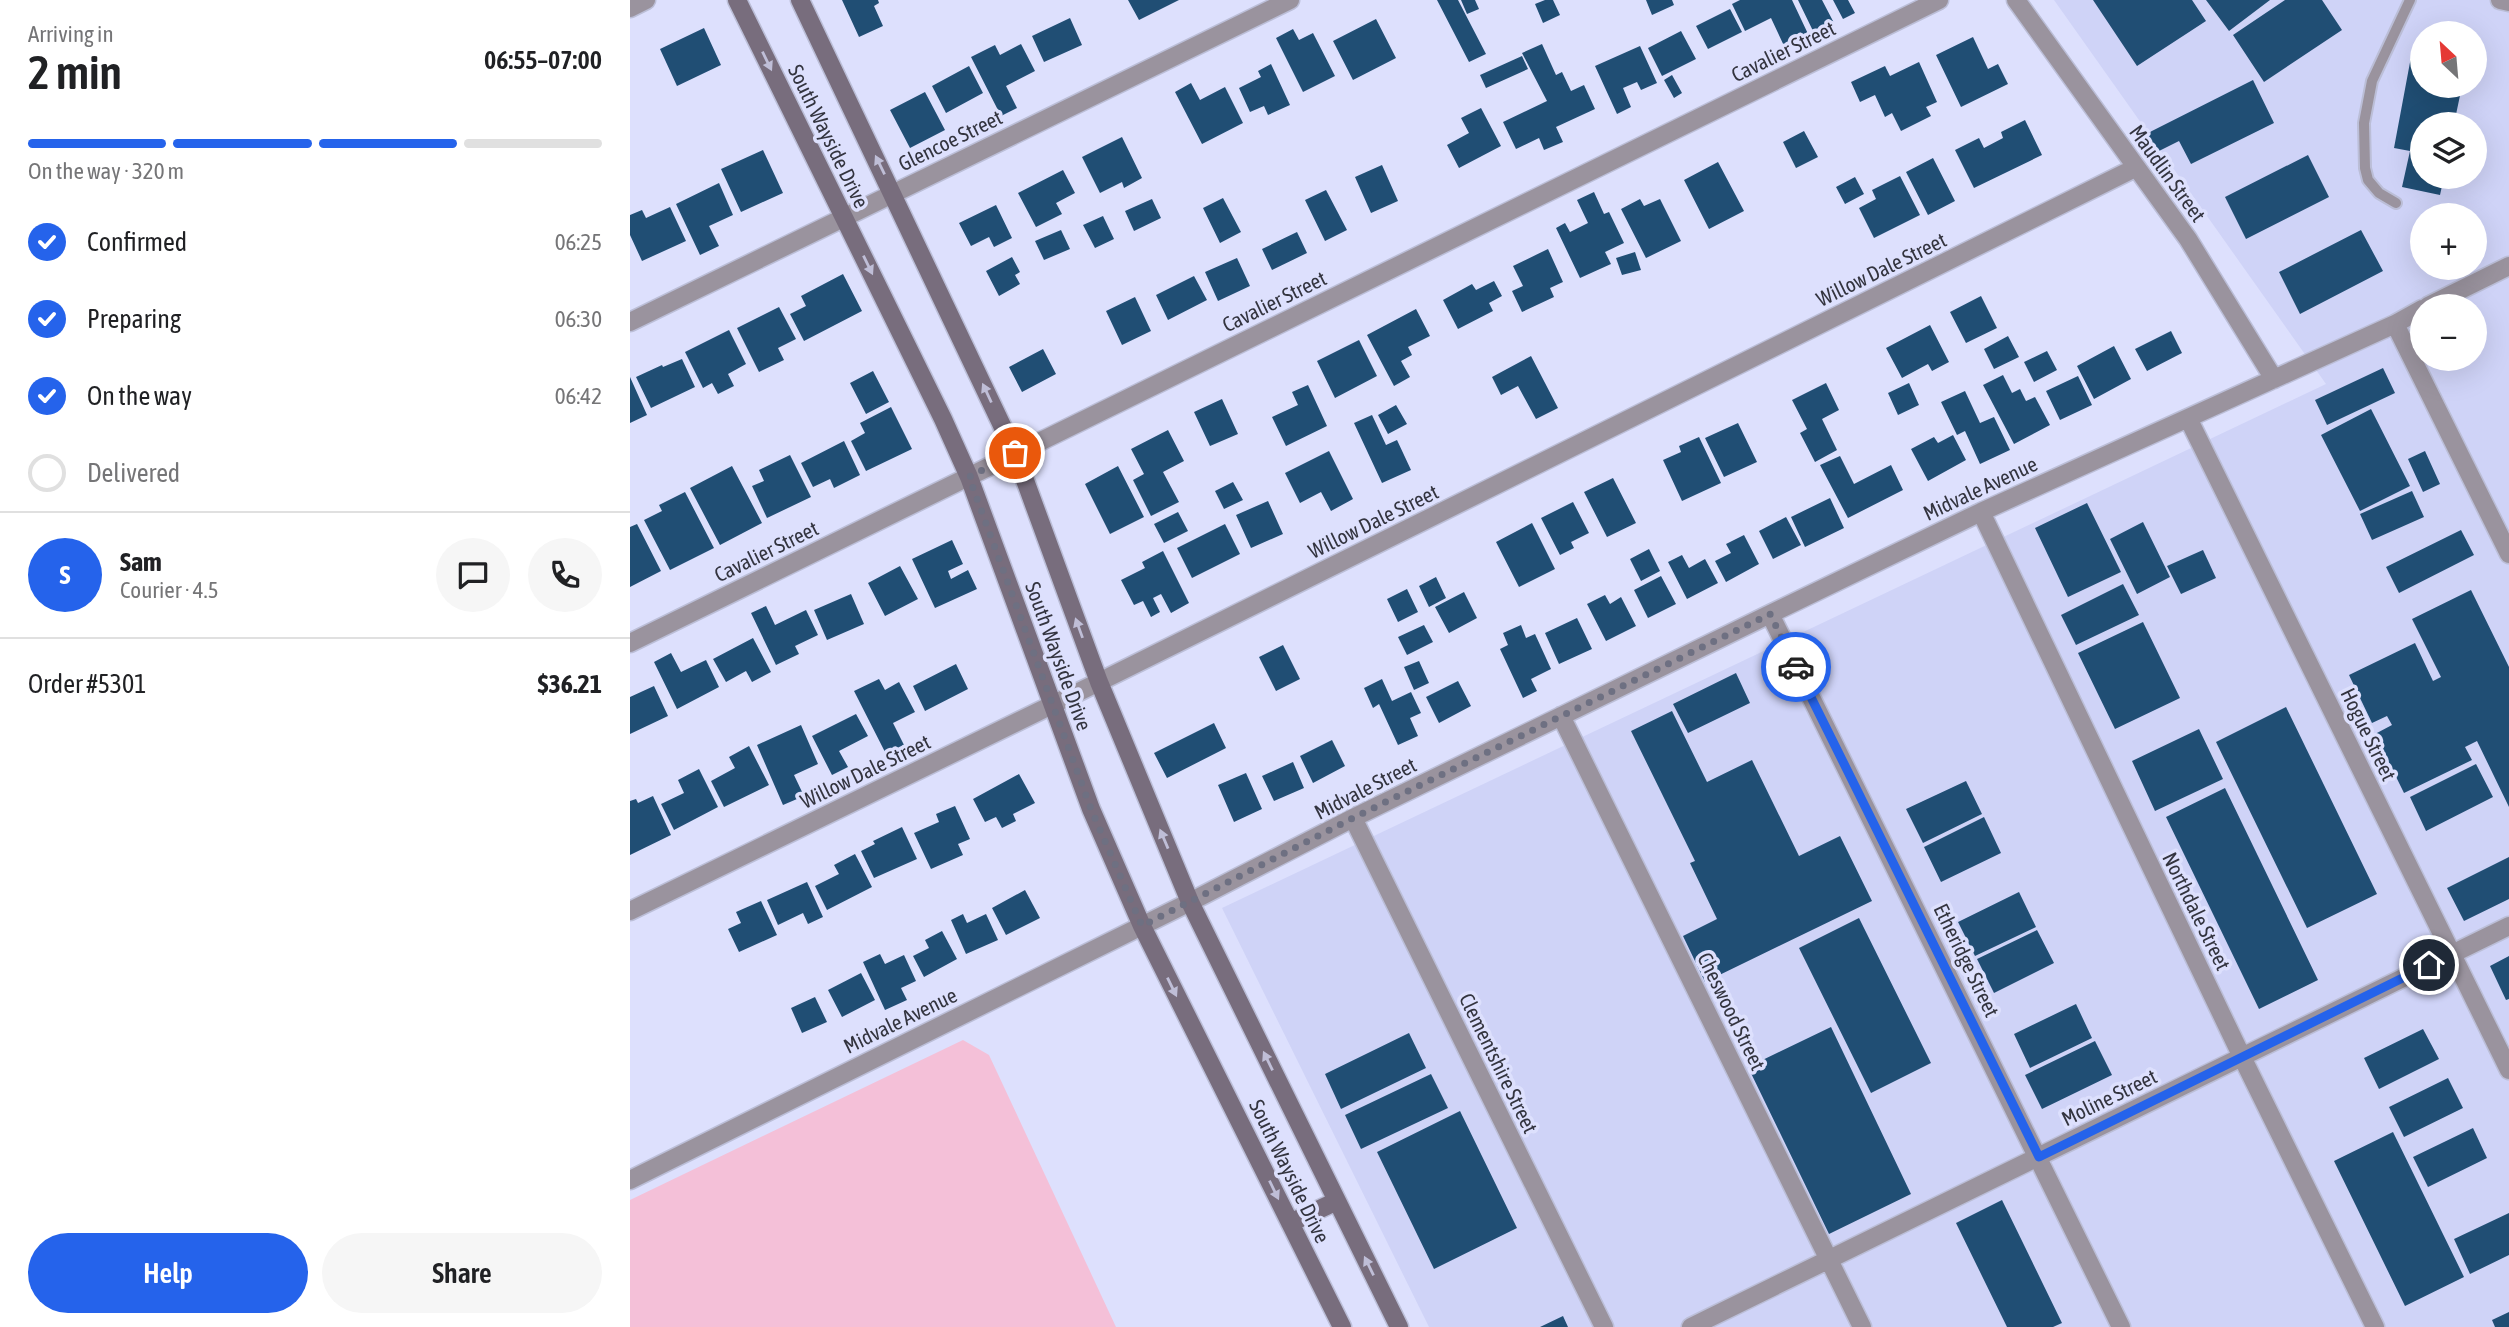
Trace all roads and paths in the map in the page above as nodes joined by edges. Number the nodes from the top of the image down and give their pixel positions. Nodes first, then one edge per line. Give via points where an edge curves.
1 (646, 0) edge
2 (737, 0) edge
3 (800, 0) edge
4 (1290, 0) edge
5 (1939, 0) edge
6 (2015, 0) edge
7 (2410, 0) edge
8 (2502, 0) edge
9 (2509, 2) edge
10 (630, 8) edge
11 (2135, 168) junction
12 (893, 193) junction
13 (2396, 203) dead end
14 (844, 216) junction
15 (2509, 266) edge
16 (2452, 294) edge
17 (2410, 316) edge
18 (630, 322) edge
19 (2395, 324) junction
20 (2274, 379) junction
21 (2188, 418) junction
22 (1015, 453) junction
23 (969, 477) junction
24 (1981, 512) junction
25 (2509, 554) edge
26 (1770, 614) junction
27 (630, 643) edge
28 (1099, 682) junction
29 (1053, 704) junction
30 (1561, 716) junction
31 (1353, 818) junction
32 (1190, 902) junction
33 (630, 911) edge
34 (1142, 926) junction
35 (2509, 926) edge
36 (2452, 954) junction
37 (2242, 1057) junction
38 (2509, 1070) edge
39 (2039, 1157) junction
40 (630, 1180) edge
41 (1337, 1201) junction
42 (1290, 1223) junction
43 (1829, 1260) junction
44 (1342, 1327) edge
45 (1399, 1327) edge
46 (1604, 1327) edge
47 (1691, 1327) edge
48 (1861, 1327) edge
49 (2121, 1327) edge
50 (2375, 1327) edge

1 - 10 street
2 -> 14 main road, South Wayside Drive
12 -> 3 main road, South Wayside Drive
4 - 12 street, Glencoe Street
5 - 22 street, Cavalier Street
6 - 11 street, Maudlin Street
7 - 13 lane via 2372,81 2364,123 2368,180
8 - 9 street
11 - 20 street, Maudlin Street via 2188,239
11 - 28 street, Willow Dale Street
12 - 14 street, Glencoe Street
22 -> 12 main road, South Wayside Drive
14 - 18 street, Glencoe Street
14 -> 23 main road, South Wayside Drive
15 - 16 street
17 - 19 street, Midvale Avenue
19 - 20 street, Midvale Avenue
19 - 25 street
20 - 21 street, Midvale Avenue
21 - 24 street, Midvale Avenue
21 - 36 street, Hogue Street
22 - 23 street, Cavalier Street
28 -> 22 main road, South Wayside Drive
23 - 27 street, Cavalier Street
23 - 29 main road, South Wayside Drive
24 - 26 street, Midvale Avenue
24 - 37 street, Northdale Street
26 - 30 street, Midvale Avenue
26 - 39 street, Etheridge Street
28 - 29 street, Willow Dale Street
32 -> 28 main road, South Wayside Drive
29 - 33 street, Willow Dale Street
29 - 34 main road, South Wayside Drive via 1091,809
30 - 31 street, Midvale Street
30 - 43 street, Cheswood Street
31 - 32 street, Midvale Street
31 - 46 street, Clementshire Street
32 - 34 street, Midvale Avenue
41 -> 32 main road, South Wayside Drive
34 - 40 street, Midvale Avenue
34 -> 42 main road, South Wayside Drive
35 - 36 street, Moline Street
36 - 37 street, Moline Street
36 - 38 street, Hogue Street
37 - 39 street, Moline Street
37 - 50 street, Northdale Street
39 - 43 street, Moline Street
39 - 49 street, Etheridge Street
41 - 42 main road
45 -> 41 main road, South Wayside Drive
42 - 44 main road, South Wayside Drive
43 - 47 street, Moline Street
43 - 48 street, Cheswood Street

